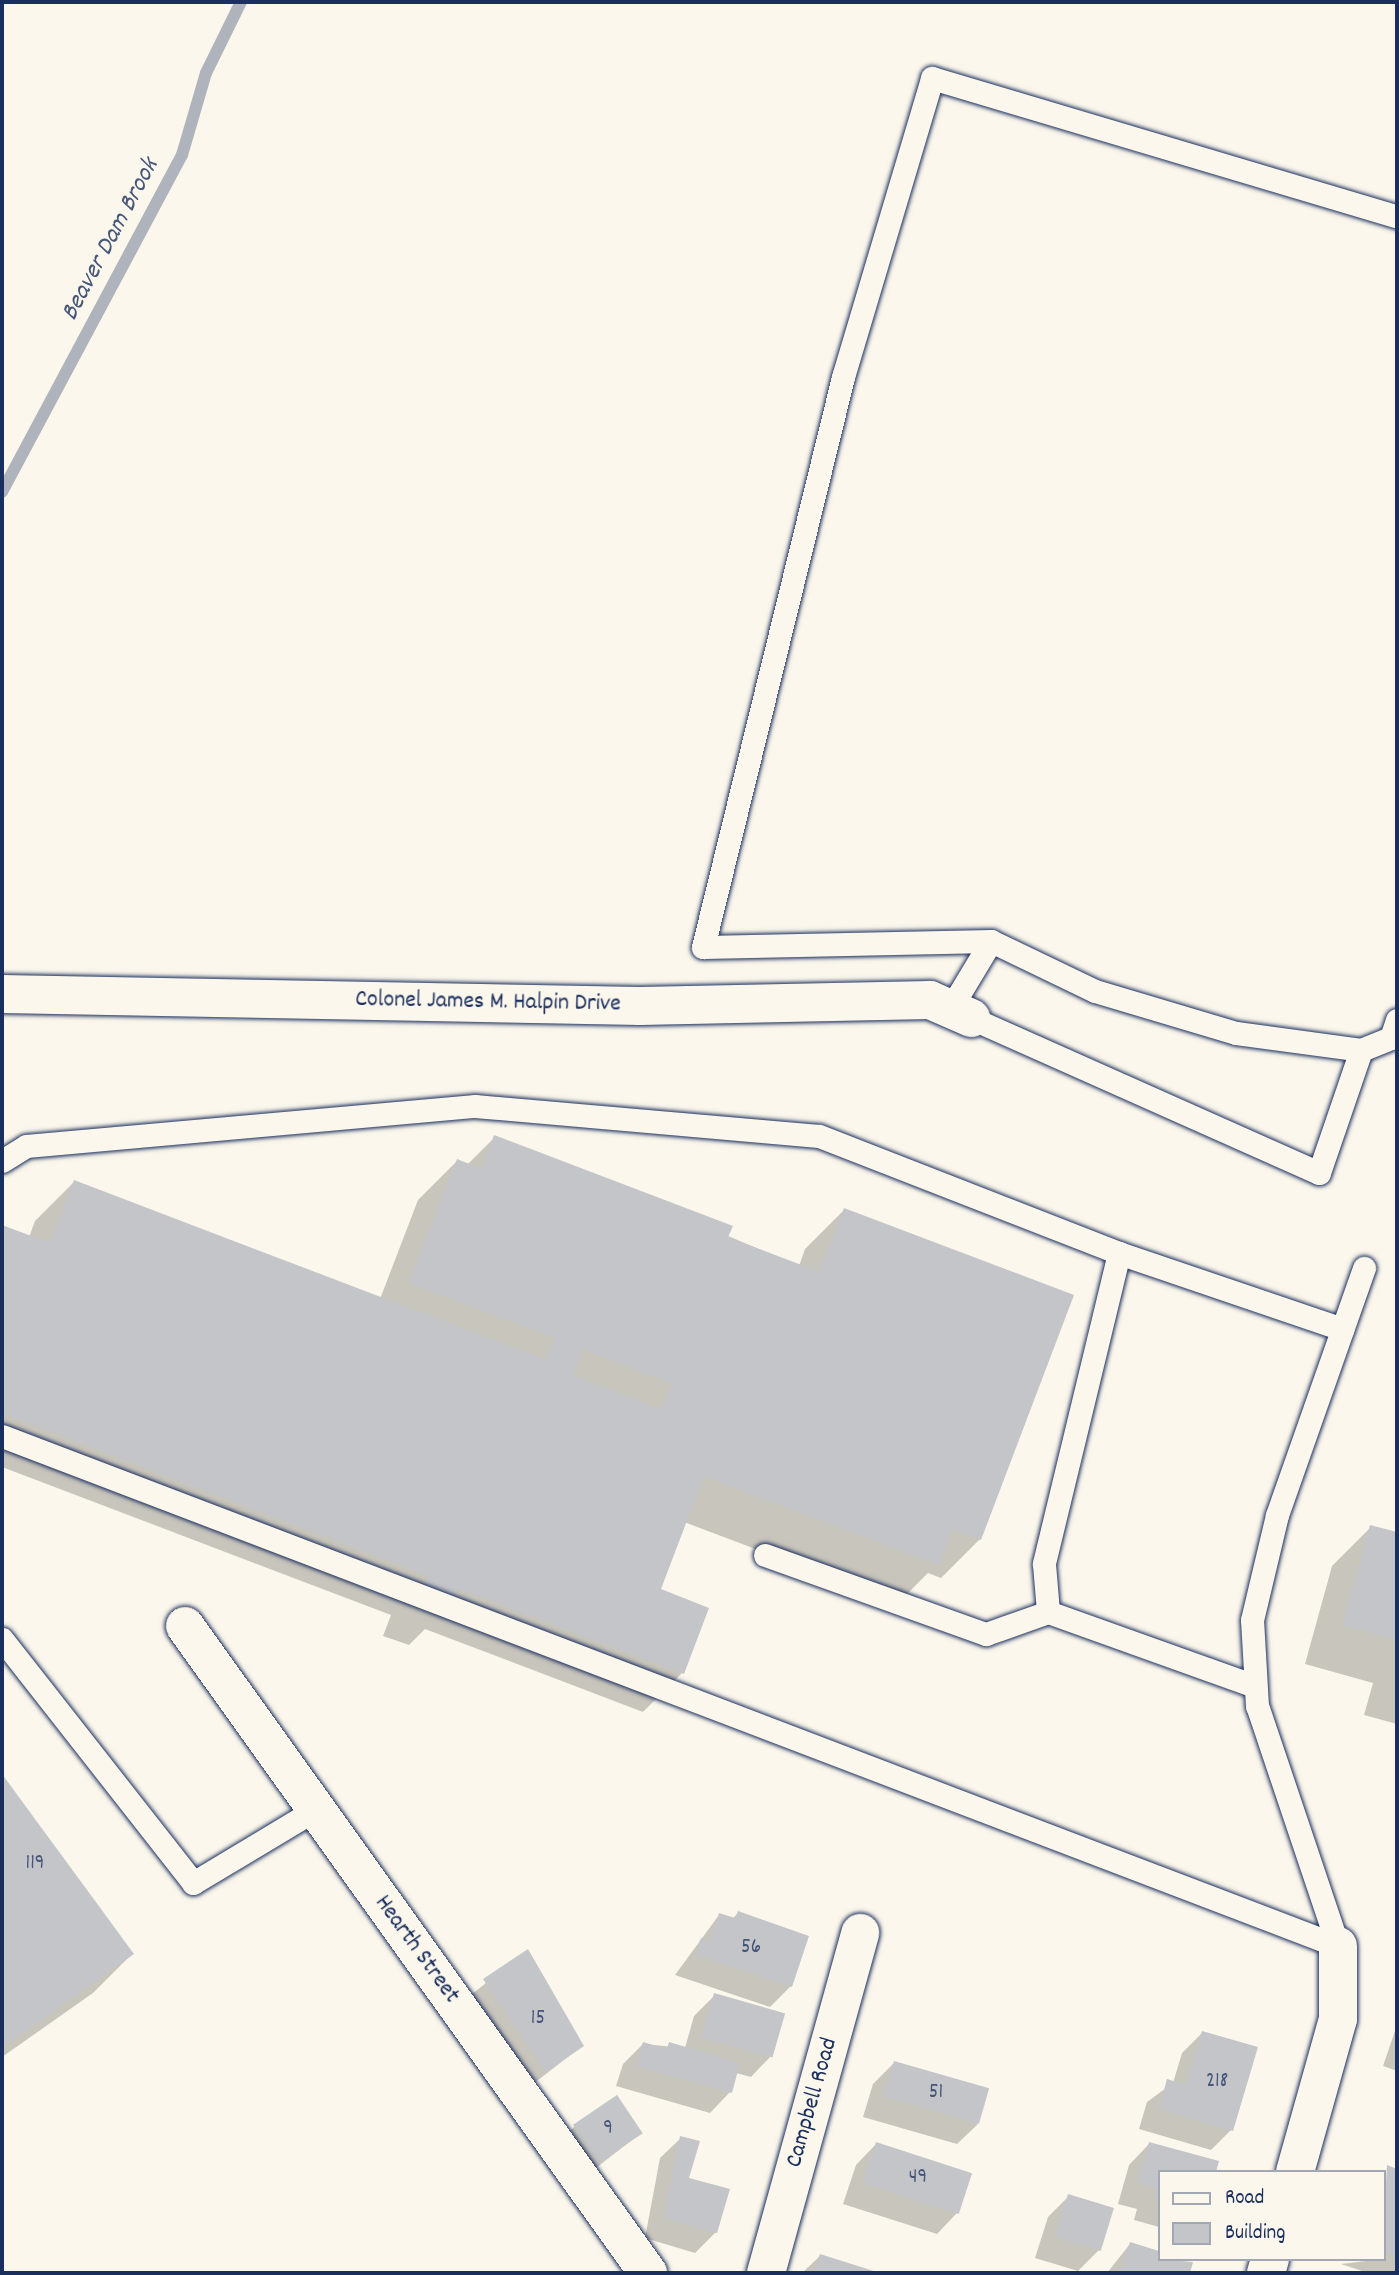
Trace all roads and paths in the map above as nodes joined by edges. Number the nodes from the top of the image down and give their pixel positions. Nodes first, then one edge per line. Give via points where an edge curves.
1 (1397, 217) edge
2 (991, 941) junction
3 (2, 994) edge
4 (961, 1013) junction
5 (1397, 1020) edge
6 (1361, 1050) junction
7 (2, 1161) edge
8 (1119, 1253) junction
9 (1364, 1268) dead end
10 (1342, 1329) junction
11 (2, 1436) edge
12 (765, 1555) dead end
13 (1048, 1612) junction
14 (185, 1626) dead end
15 (2, 1639) edge
16 (1255, 1686) junction
17 (316, 1809) junction
18 (860, 1933) dead end
19 (1338, 1946) junction
20 (1296, 2170) edge
21 (648, 2273) edge
22 (766, 2273) edge

1 - 2 lane via 932,78 842,377 703,947
2 - 4 lane
2 - 6 lane via 1095,991 1236,1033
3 - 4 street, Colonel James M. Halpin Drive via 640,1006 930,1000
4 - 6 lane via 1319,1173
5 - 6 lane via 1391,1038
7 - 8 lane via 26,1146 475,1106 820,1136
8 - 10 lane
8 - 13 lane via 1044,1564
9 - 10 lane
10 - 16 lane via 1277,1515 1252,1620
11 - 19 lane
12 - 13 lane via 986,1634
13 - 16 lane
14 - 17 street, Hearth Street
15 - 17 lane via 193,1882
16 - 19 lane via 1256,1706
17 - 21 street, Hearth Street
18 - 22 street, Campbell Road
19 - 20 street via 1338,2019

